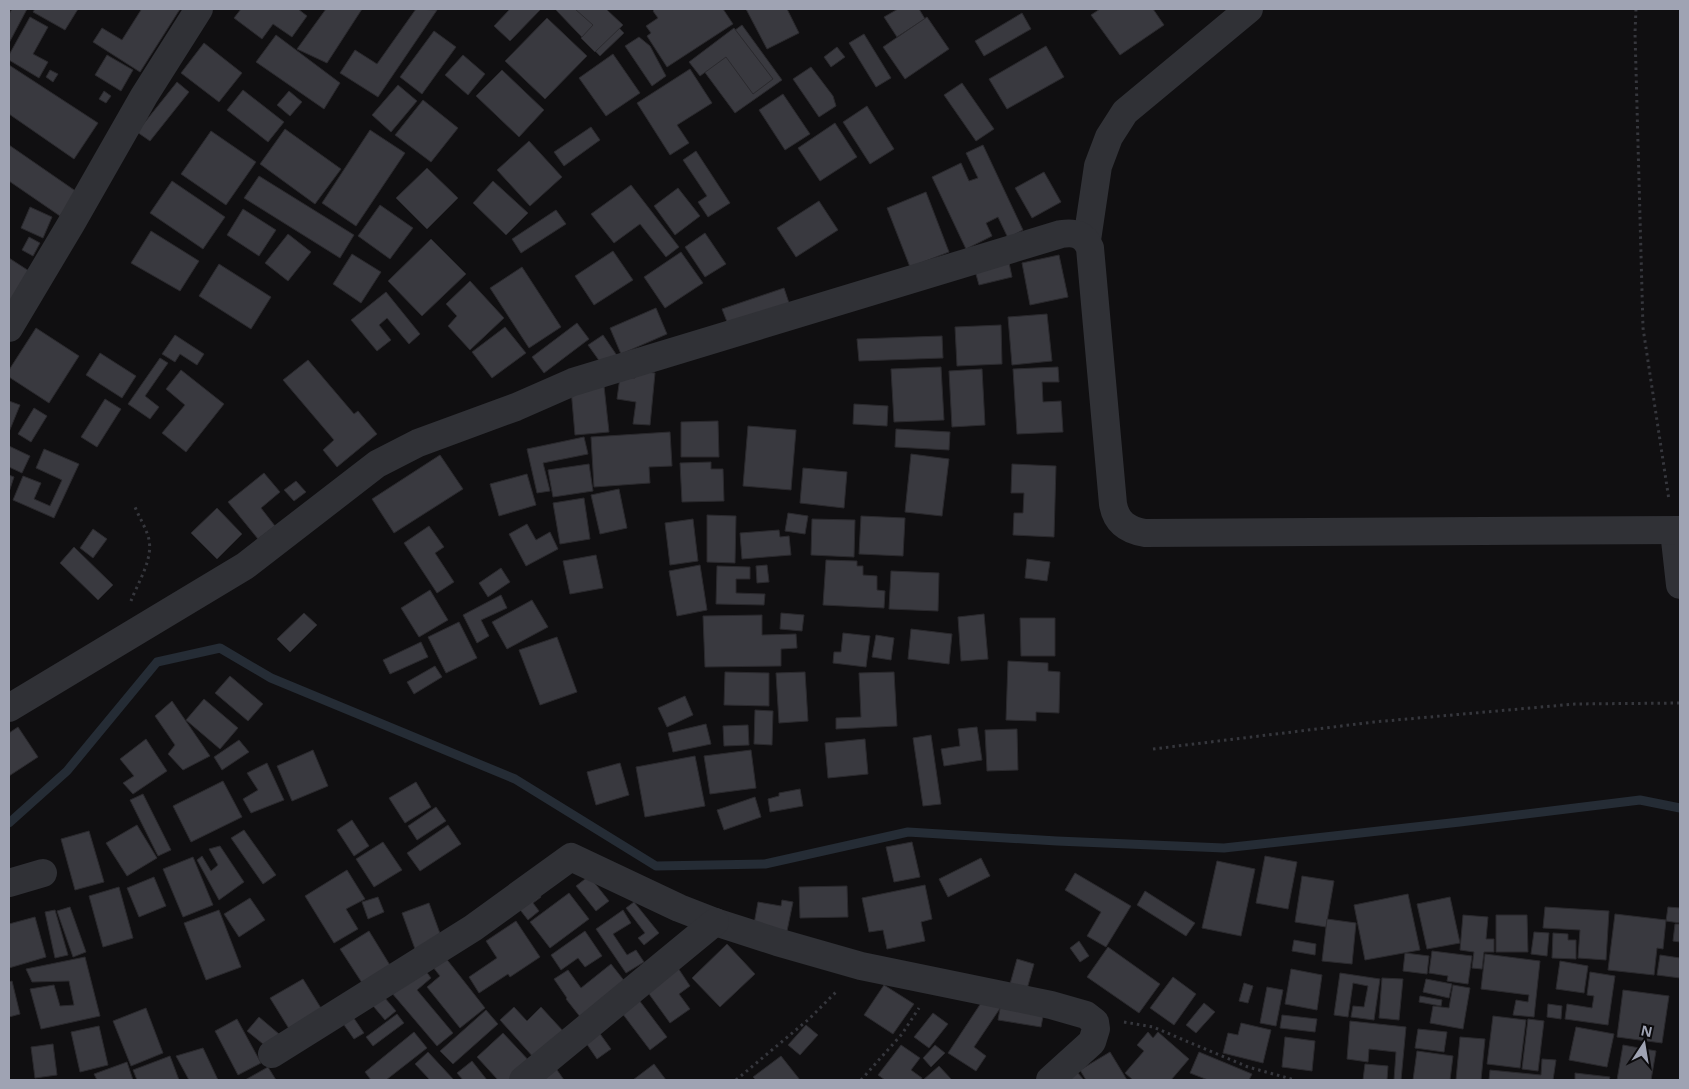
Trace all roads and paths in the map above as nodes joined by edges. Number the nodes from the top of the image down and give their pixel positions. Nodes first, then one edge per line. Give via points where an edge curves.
1 (198, 9) edge
2 (1249, 9) edge
3 (1636, 9) edge
4 (1087, 240) junction
5 (9, 328) edge
6 (135, 507) dead end
7 (1677, 530) edge
8 (1680, 585) edge
9 (129, 605) dead end
10 (1680, 703) edge
11 (9, 708) edge
12 (1153, 749) dead end
13 (43, 873) dead end
14 (9, 884) edge
15 (716, 922) junction
16 (861, 966) junction
17 (930, 979) junction
18 (1095, 1022) junction
19 (272, 1054) dead end
20 (523, 1080) edge
21 (736, 1080) edge
22 (861, 1080) edge
23 (1050, 1080) edge
24 (1295, 1080) edge

1 - 5 street
2 - 4 street via 1125,112 1109,137 1098,166
3 - 7 path via 1643,328
4 - 7 street via 1113,504 1122,524 1134,531
4 - 11 street via 1077,234 1061,234 646,359 573,382 418,443 377,464 236,571
6 - 9 path via 150,545
7 - 8 street
10 - 12 path via 1575,704 1374,722
13 - 14 street
15 - 16 street
15 - 19 street via 571,857 473,928
15 - 20 street
16 - 17 street
16 - 21 path via 809,1019
17 - 18 street via 1051,1005 1086,1015
17 - 22 path via 917,1012 902,1034
18 - 23 street via 1092,1042
18 - 24 path via 1113,1019 1153,1027 1248,1067

